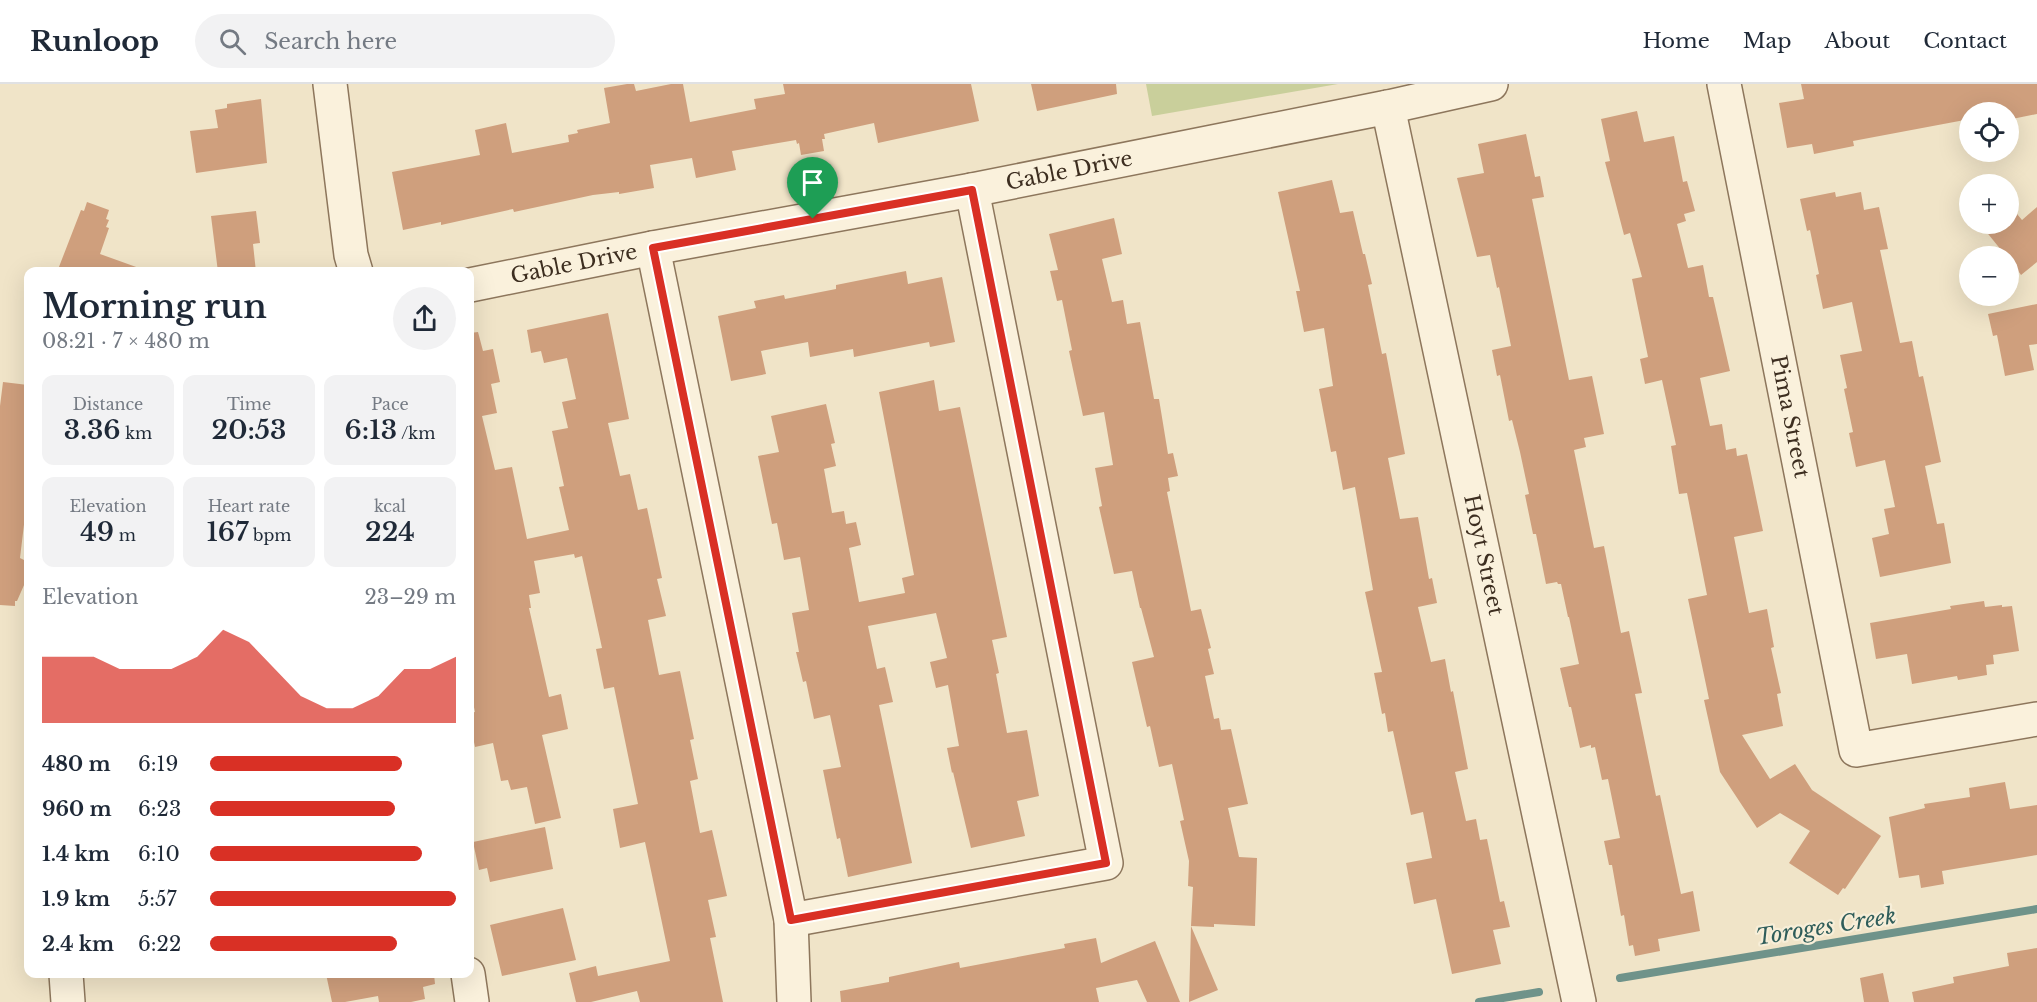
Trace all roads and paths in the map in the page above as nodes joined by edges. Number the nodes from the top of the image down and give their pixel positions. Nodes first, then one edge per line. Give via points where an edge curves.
1 (330, 84) edge
2 (1491, 84) edge
3 (1724, 84) edge
4 (1388, 107) junction
5 (972, 190) junction
6 (653, 248) junction
7 (355, 267) edge
8 (474, 284) edge
9 (2037, 719) edge
10 (791, 920) junction
11 (66, 978) edge
12 (469, 978) edge
13 (68, 1002) edge
14 (472, 1002) edge
15 (794, 1002) edge
16 (1579, 1002) edge

1 - 7 street
2 - 4 street, Gable Drive
3 - 9 street, Pima Street via 1856,750
4 - 5 street, Gable Drive
4 - 16 street, Hoyt Street
5 - 6 street, Gable Drive
5 - 10 street via 1106,863
6 - 8 street, Gable Drive
6 - 10 street
10 - 15 street
11 - 13 street
12 - 14 street

